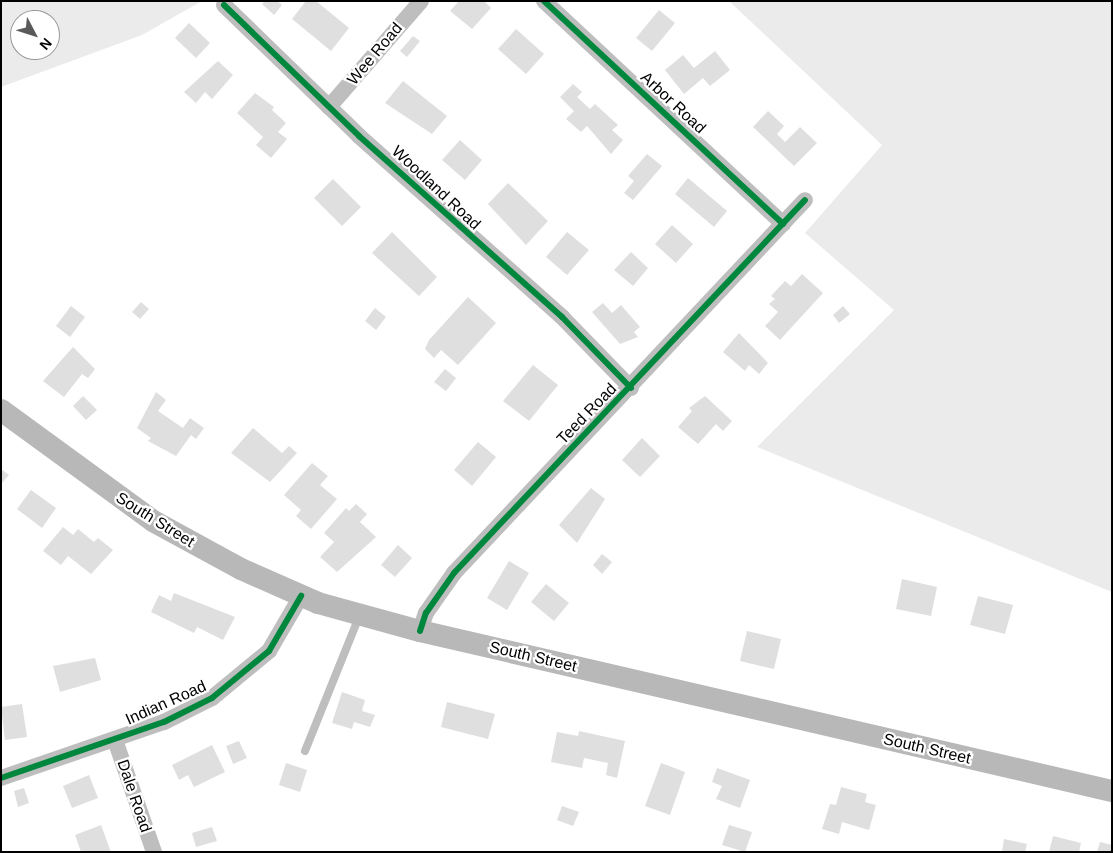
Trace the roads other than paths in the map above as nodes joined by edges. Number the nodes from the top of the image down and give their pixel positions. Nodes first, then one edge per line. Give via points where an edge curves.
1 (421, 1) edge
2 (544, 1) edge
3 (224, 5) dead end
4 (329, 107) junction
5 (805, 200) dead end
6 (783, 224) junction
7 (631, 388) junction
8 (1, 410) edge
9 (301, 596) junction
10 (360, 616) junction
11 (420, 631) junction
12 (115, 740) junction
13 (305, 751) dead end
14 (1, 778) edge
15 (1112, 791) edge
16 (154, 852) edge

1 - 4 street, Wee Road
2 - 6 street, Arbor Road
3 - 4 street, Woodland Road
4 - 7 street, Woodland Road via 562,317
5 - 6 street, Teed Road
6 - 7 street, Teed Road
7 - 11 street, Teed Road via 454,573 429,607
8 - 9 main road, South Street via 147,517
9 - 10 main road, South Street
9 - 12 street, Indian Road via 269,651 227,688 164,722
10 - 11 main road, South Street
10 - 13 lane
11 - 15 main road, South Street
12 - 14 street, Indian Road
12 - 16 street, Dale Road

